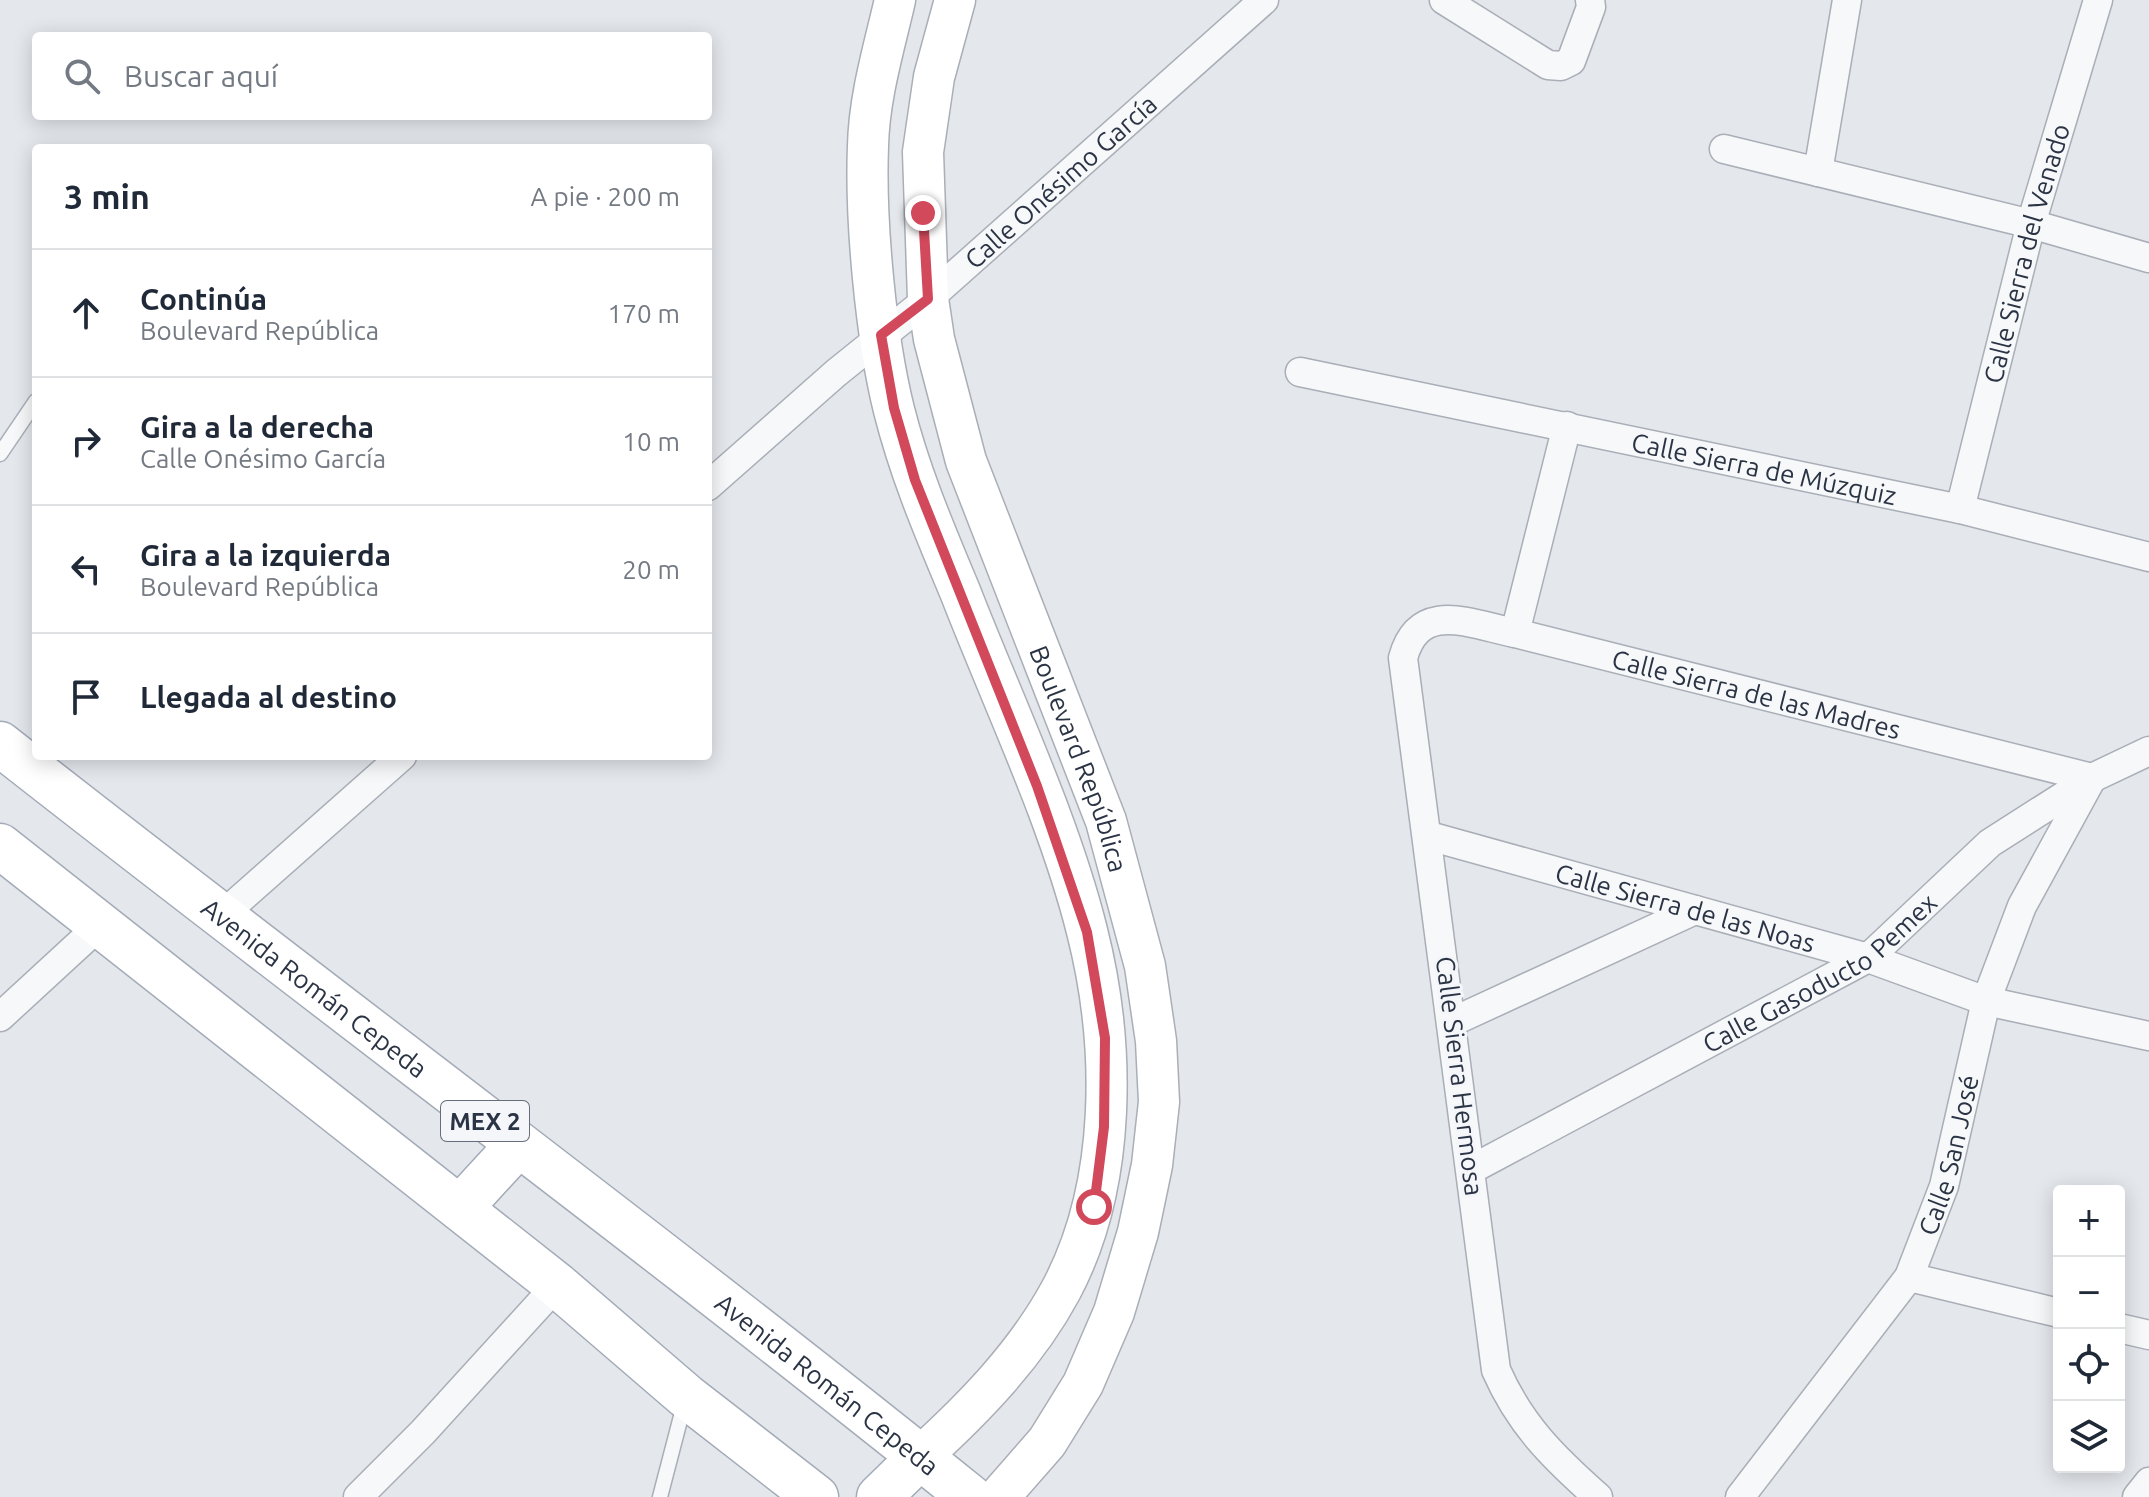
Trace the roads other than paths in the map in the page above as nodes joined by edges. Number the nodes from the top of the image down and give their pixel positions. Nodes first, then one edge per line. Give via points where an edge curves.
1 (895, 0) edge
2 (955, 0) edge
3 (1264, 0) edge
4 (1590, 0) edge
5 (1847, 0) edge
6 (2098, 0) edge
7 (1463, 5) edge
8 (1724, 149) dead end
9 (1818, 172) junction
10 (2031, 224) junction
11 (2149, 258) edge
12 (928, 299) junction
13 (881, 335) junction
14 (1300, 372) dead end
15 (32, 407) edge
16 (1567, 426) junction
17 (0, 454) edge
18 (712, 483) edge
19 (1960, 509) junction
20 (2149, 557) edge
21 (1421, 624) joint
22 (1515, 633) junction
23 (0, 744) edge
24 (2149, 751) edge
25 (397, 760) edge
26 (2092, 778) junction
27 (1429, 836) junction
28 (0, 846) edge
29 (1695, 910) junction
30 (220, 917) junction
31 (100, 925) junction
32 (1868, 958) junction
33 (1986, 1001) junction
34 (0, 1017) edge
35 (1452, 1022) junction
36 (2149, 1036) edge
37 (517, 1146) junction
38 (1472, 1169) junction
39 (460, 1208) junction
40 (1909, 1277) junction
41 (557, 1285) junction
42 (2053, 1312) edge
43 (2123, 1329) edge
44 (2149, 1335) edge
45 (686, 1396) junction
46 (920, 1457) junction
47 (2149, 1482) edge
48 (358, 1497) edge
49 (660, 1497) edge
50 (816, 1497) edge
51 (879, 1497) edge
52 (970, 1497) edge
53 (999, 1497) edge
54 (1598, 1497) edge
55 (1740, 1497) edge
56 (2137, 1497) edge

1 - 13 main road, Boulevard República via 868,146
2 - 12 main road, Boulevard República via 934,77 923,152
3 - 12 street, Calle Onésimo García
4 - 7 street via 1571,61 1561,66 1548,65
5 - 9 street
6 - 10 street, Calle Sierra del Venado
8 - 9 street
9 - 10 street
10 - 11 street
10 - 19 street, Calle Sierra del Venado
12 - 13 street, Calle Onésimo García
12 - 53 main road, Boulevard República via 966,461 1106,821 1145,966 1156,1041 1159,1102 1152,1165 1114,1312 1083,1384 1054,1431
13 - 18 street, Calle Onésimo García
13 - 46 main road, Boulevard República via 894,408 915,480 1037,786 1087,932 1105,1038 1104,1127 1094,1207 1061,1290 1010,1366
14 - 16 street, Calle Sierra de Múzquiz
15 - 17 lane
16 - 19 street, Calle Sierra de Múzquiz
16 - 22 street
19 - 20 street, Calle Sierra de Múzquiz
21 - 22 street, Calle Sierra de las Madres via 1445,620
21 - 27 street, Calle Sierra Hermosa via 1409,638 1403,658
22 - 26 street, Calle Sierra de las Madres
23 - 30 main road, Avenida Román Cepeda / MEX 2
24 - 26 street, Calle Gasoducto Pemex
25 - 30 street
26 - 32 street, Calle Gasoducto Pemex via 1990,843
26 - 33 street, Calle San José via 2022,906
27 - 29 street, Calle Sierra de las Noas
27 - 35 street, Calle Sierra Hermosa
28 - 31 main road
29 - 32 street, Calle Sierra de las Noas
29 - 35 street
30 - 37 main road, Avenida Román Cepeda / MEX 2
31 - 34 street
31 - 39 main road
32 - 33 street, Calle Sierra de las Noas
32 - 38 street, Calle Gasoducto Pemex
33 - 36 street, Calle Sierra de las Noas
33 - 40 street, Calle San José via 1944,1186
35 - 38 street, Calle Sierra Hermosa
37 - 39 main road
37 - 46 main road, Avenida Román Cepeda / MEX 2
38 - 54 street, Calle Sierra Hermosa via 1496,1370 1511,1405 1551,1455
39 - 41 main road
40 - 42 street
40 - 55 street, Calle San José
41 - 45 main road
41 - 48 street
43 - 44 street
45 - 49 lane
45 - 50 main road
46 - 51 main road, Boulevard República
46 - 52 main road, Avenida Román Cepeda / MEX 2
47 - 56 street

